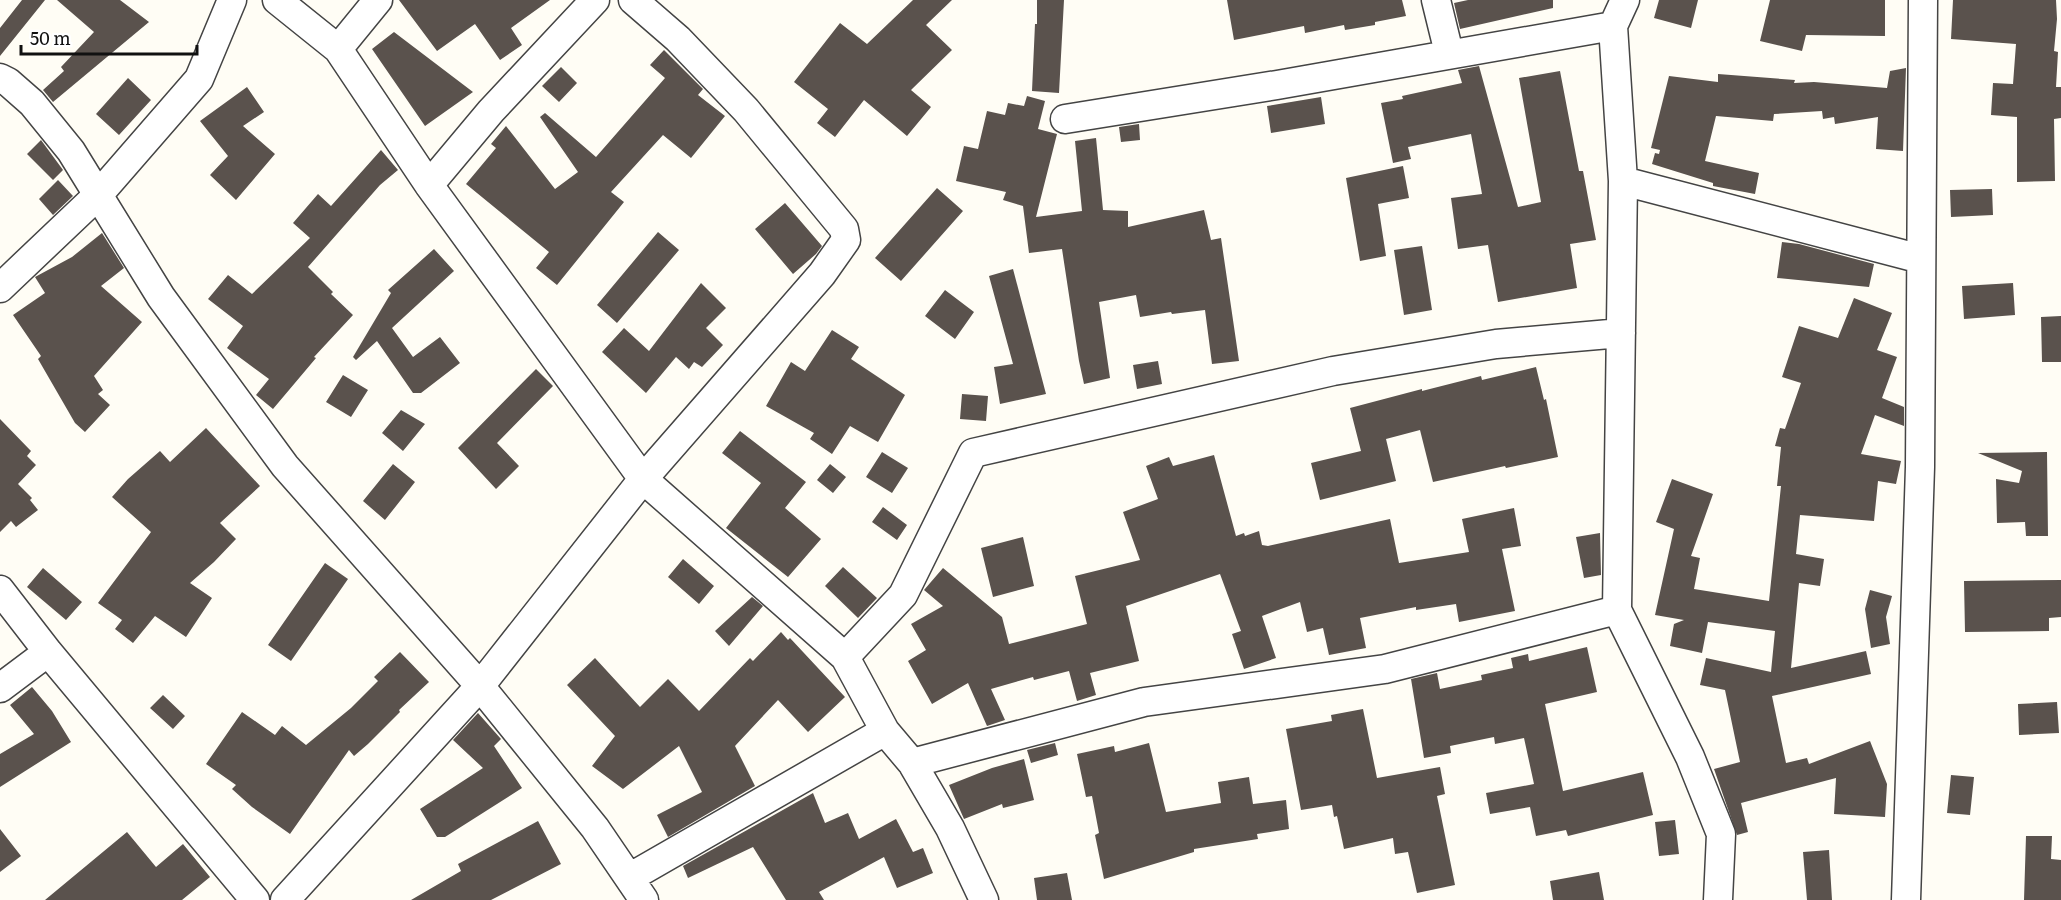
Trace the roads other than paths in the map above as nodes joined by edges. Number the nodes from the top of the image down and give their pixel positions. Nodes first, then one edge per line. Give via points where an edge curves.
1 (232, 0) edge
2 (278, 0) edge
3 (378, 0) edge
4 (595, 0) edge
5 (633, 0) edge
6 (1436, 0) edge
7 (1625, 0) edge
8 (1923, 0) edge
9 (1613, 26) junction
10 (338, 49) junction
11 (1449, 53) junction
12 (0, 78) edge
13 (1065, 119) dead end
14 (1623, 181) junction
15 (429, 185) junction
16 (99, 194) junction
17 (1921, 259) junction
18 (0, 288) edge
19 (1621, 333) junction
20 (643, 479) junction
21 (0, 590) edge
22 (1617, 610) junction
23 (48, 652) junction
24 (845, 657) junction
25 (480, 686) junction
26 (0, 688) edge
27 (885, 731) junction
28 (912, 764) junction
29 (636, 889) edge
30 (245, 897) edge
31 (285, 900) edge
32 (984, 900) edge
33 (1718, 900) edge
34 (1906, 900) edge

1 - 16 street via 199,79
2 - 10 street
3 - 10 street
4 - 15 street via 491,111
5 - 20 street via 678,39 746,110 844,230 846,240 822,274
6 - 11 street
7 - 9 street
8 - 17 street
9 - 11 street
9 - 14 street
10 - 15 street
11 - 13 street
12 - 16 street via 32,103
14 - 17 street
14 - 19 street
15 - 20 street
16 - 18 street
16 - 25 street via 161,297 285,466
17 - 34 street via 1920,467
19 - 22 street
19 - 24 street via 1496,344 1333,371 973,453 903,596
20 - 24 street
20 - 25 street
21 - 23 street
22 - 28 street via 1385,669 1144,702
22 - 33 street via 1690,757 1721,834
23 - 26 street
23 - 30 street
24 - 27 street
25 - 29 street via 595,828
25 - 31 street
27 - 28 street
27 - 29 street
28 - 32 street via 950,828

